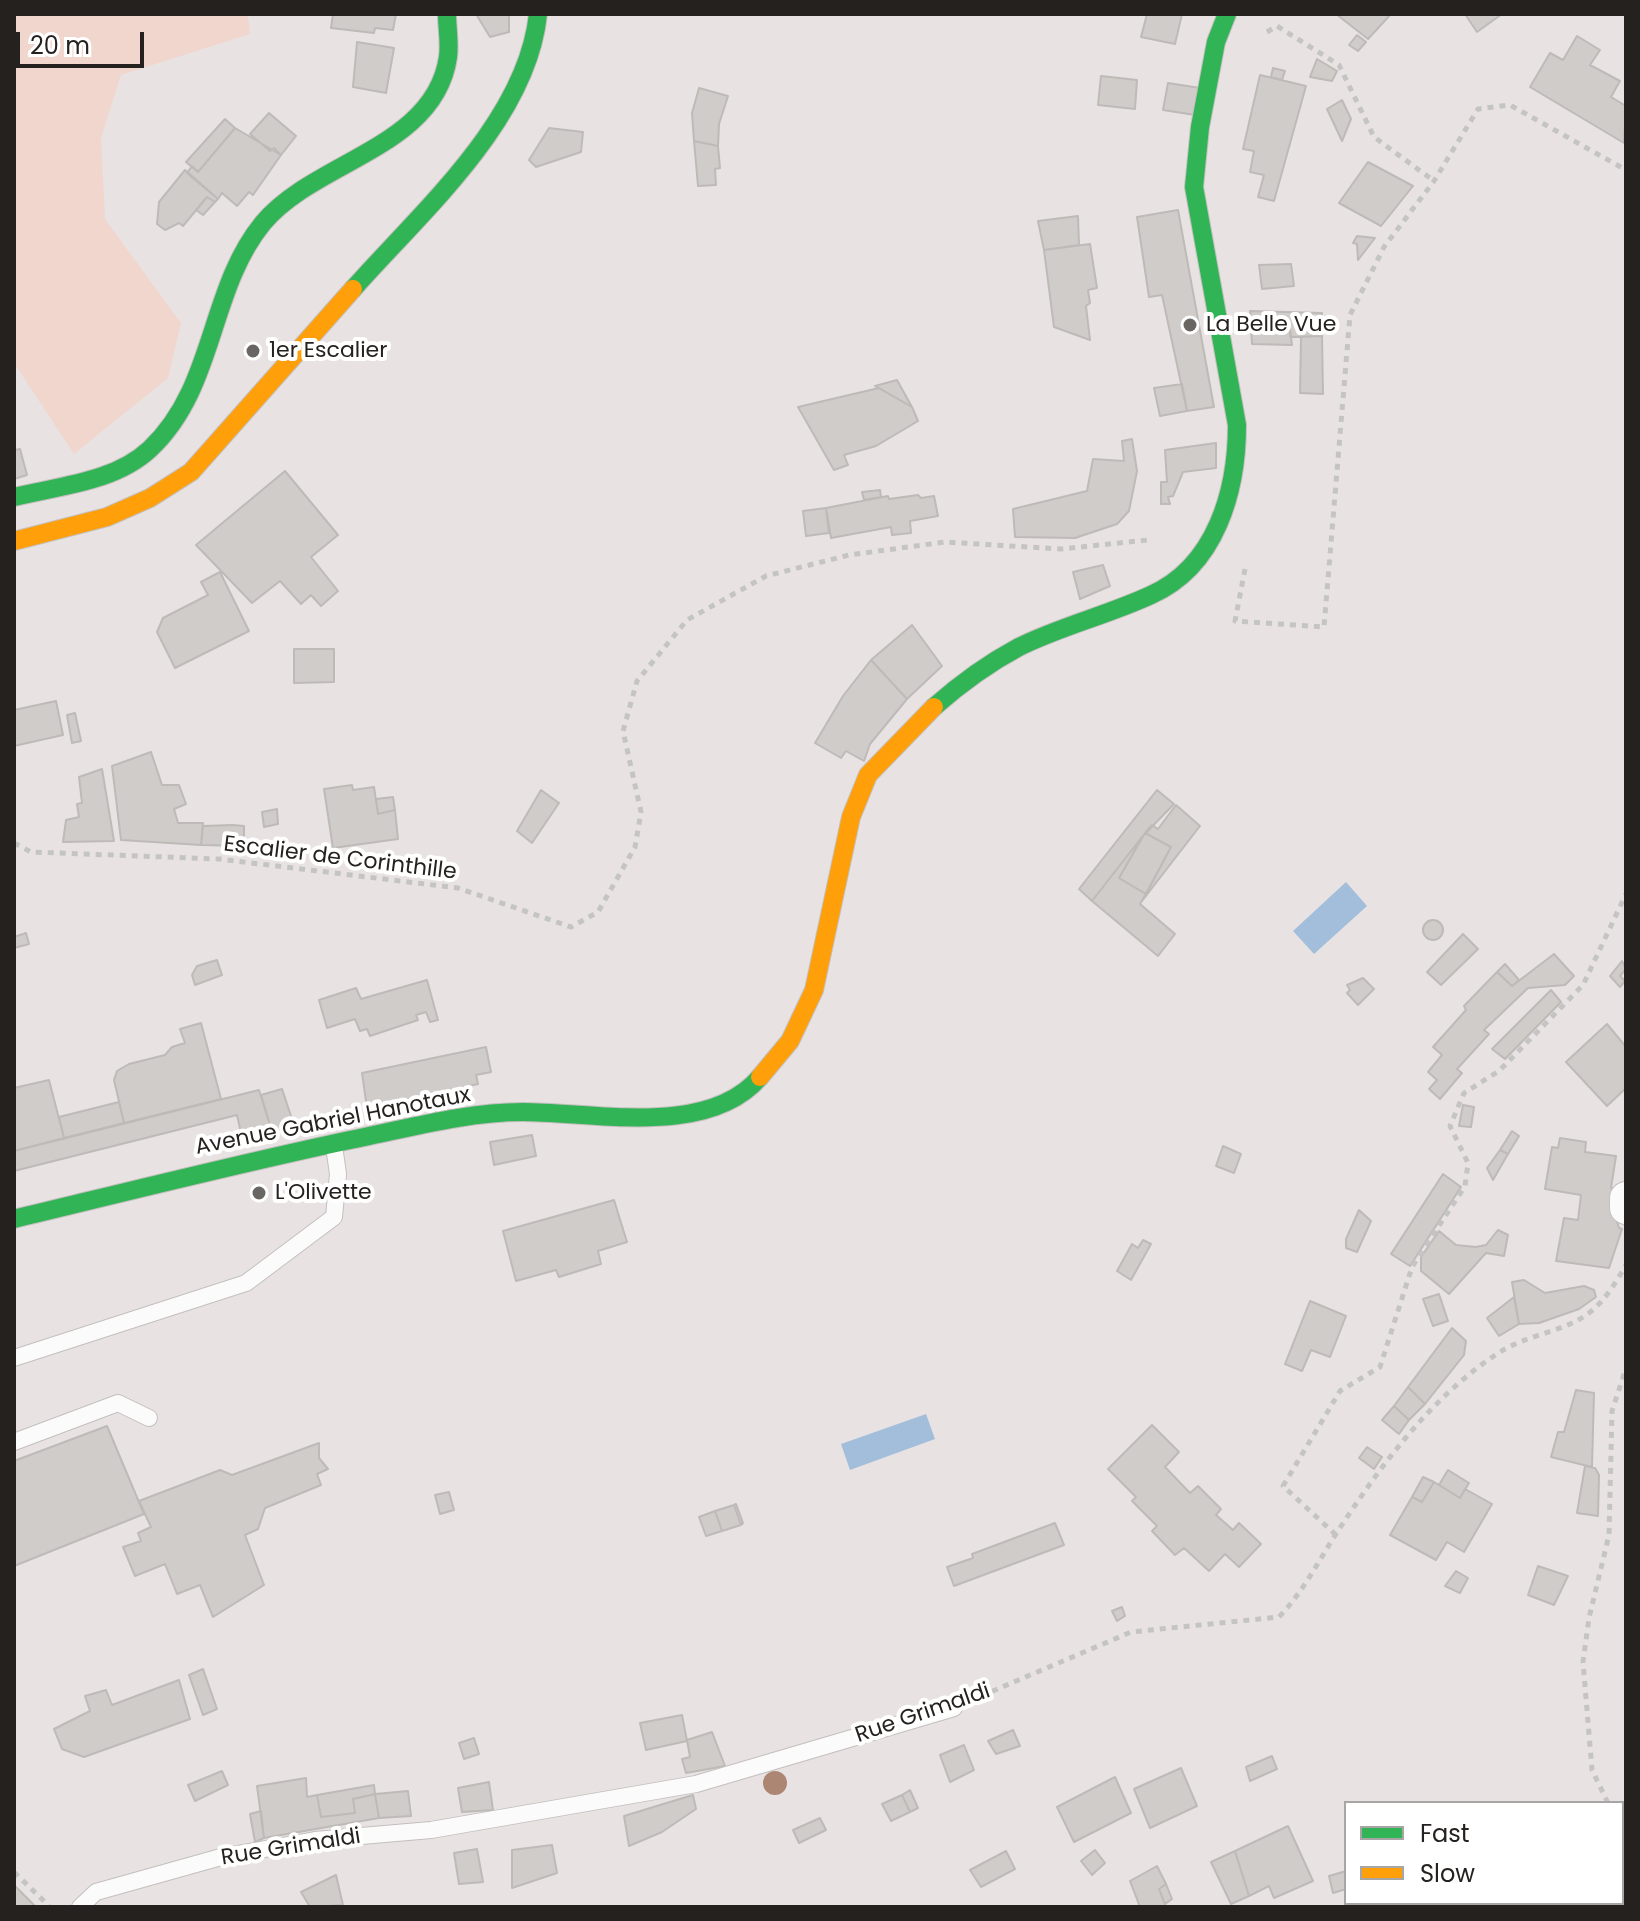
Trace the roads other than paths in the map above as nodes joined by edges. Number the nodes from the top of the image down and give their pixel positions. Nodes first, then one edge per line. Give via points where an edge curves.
1 (447, 14) edge
2 (538, 14) edge
3 (1227, 14) edge
4 (14, 497) edge
5 (14, 541) edge
6 (334, 1146) junction
7 (1626, 1198) edge
8 (1626, 1208) edge
9 (14, 1219) edge
10 (14, 1358) edge
11 (149, 1418) dead end
12 (14, 1442) edge
13 (954, 1708) road end
14 (80, 1907) edge

1 - 4 main road via 451,51 444,82 430,105 401,130 313,182 266,218 229,274 202,375 169,430 119,470
2 - 5 main road via 519,85 491,133 191,472 158,498 101,520
3 - 6 main road, Avenue Gabriel Hanotaux via 1216,42 1194,187 1237,425 1237,464 1214,536 1187,570 1154,594 1020,647 970,678 910,729 868,775 851,817 814,990 790,1041 754,1084 718,1106 682,1117 520,1112 448,1120
6 - 9 main road, Avenue Gabriel Hanotaux
6 - 10 lane via 334,1217 246,1283
7 - 8 street
11 - 12 lane via 118,1403
13 - 14 lane, Rue Grimaldi via 696,1784 431,1830 315,1840 221,1857 96,1892

